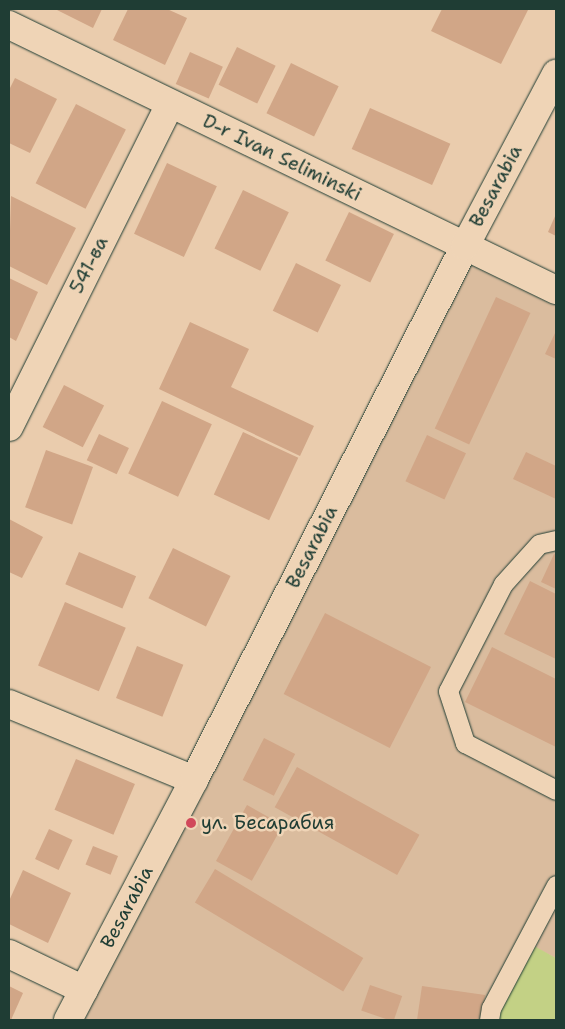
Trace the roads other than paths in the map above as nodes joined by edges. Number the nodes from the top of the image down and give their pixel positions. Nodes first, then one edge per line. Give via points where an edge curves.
1 (9, 26) edge
2 (556, 74) edge
3 (170, 104) junction
4 (465, 246) junction
5 (556, 290) edge
6 (9, 426) edge
7 (556, 540) edge
8 (9, 704) edge
9 (194, 780) junction
10 (556, 790) edge
11 (556, 885) edge
12 (9, 954) edge
13 (84, 990) junction
14 (68, 1020) edge
15 (489, 1020) edge

1 - 3 street, D-r Ivan Seliminski
2 - 4 street, Besarabia
3 - 4 street, D-r Ivan Seliminski
3 - 6 street, 541-ва
4 - 5 street, D-r Ivan Seliminski
4 - 9 street, Besarabia
7 - 10 lane via 539,544 503,584 448,691 465,744
8 - 9 street
9 - 13 street, Besarabia
11 - 15 lane via 491,1008
12 - 13 street
13 - 14 street, Besarabia

